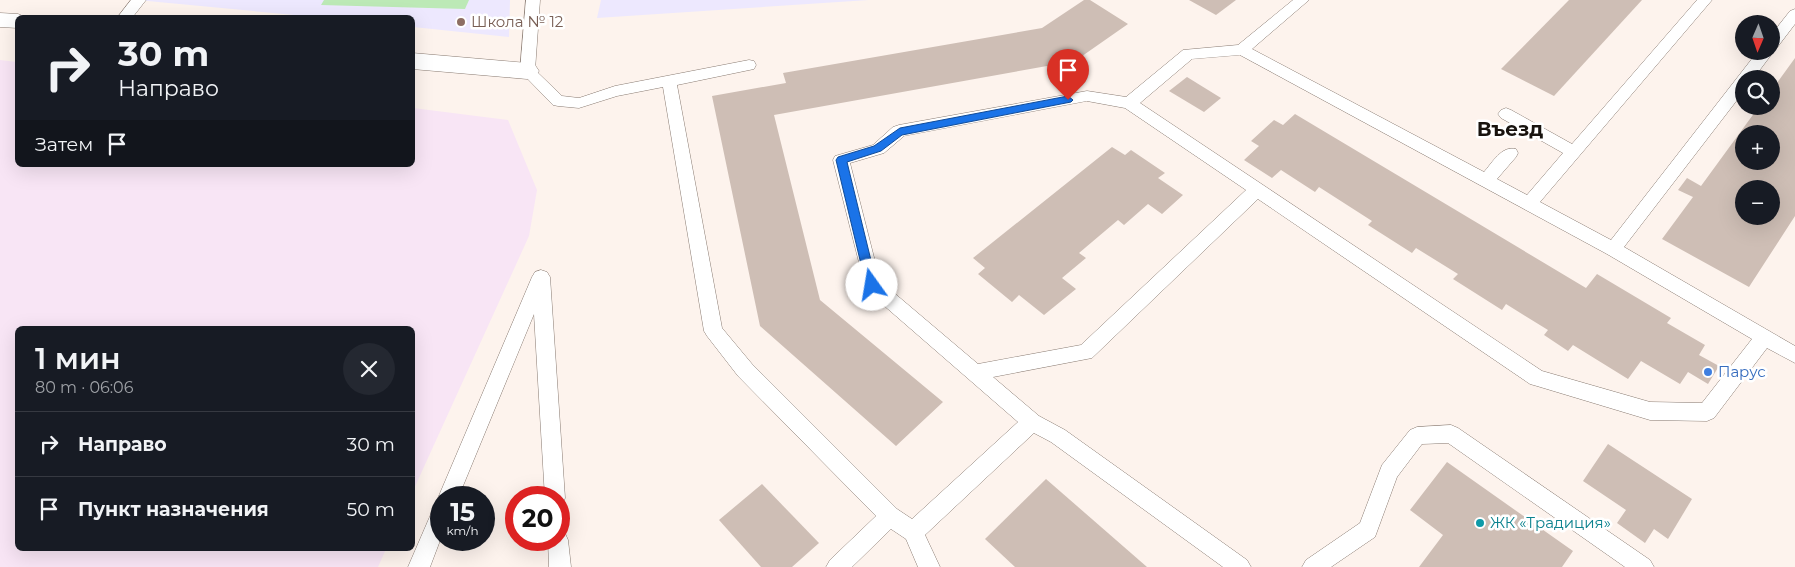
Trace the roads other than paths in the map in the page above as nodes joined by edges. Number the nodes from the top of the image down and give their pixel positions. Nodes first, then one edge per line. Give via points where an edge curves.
1 (139, 0) edge
2 (533, 0) edge
3 (1302, 0) edge
4 (1705, 0) edge
5 (1795, 14) edge
6 (126, 15) edge
7 (0, 20) edge
8 (15, 21) edge
9 (1780, 33) edge
10 (1242, 50) junction
11 (1759, 60) edge
12 (415, 61) edge
13 (749, 65) dead end
14 (1752, 70) edge
15 (527, 71) junction
16 (669, 81) junction
17 (1735, 92) edge
18 (1130, 103) junction
19 (1506, 114) dead end
20 (1574, 152) junction
21 (1510, 153) dead end
22 (1487, 180) junction
23 (1258, 190) junction
24 (1530, 203) junction
25 (1613, 249) junction
26 (1764, 338) junction
27 (1795, 355) edge
28 (974, 373) junction
29 (1032, 422) junction
30 (453, 486) edge
31 (554, 486) edge
32 (890, 516) junction
33 (912, 532) junction
34 (430, 540) edge
35 (559, 551) edge
36 (419, 567) edge
37 (560, 567) edge
38 (838, 567) edge
39 (929, 567) edge
40 (1240, 567) edge
41 (1312, 567) edge
42 (1644, 567) edge

1 - 6 lane
2 - 15 lane
3 - 10 lane
4 - 20 lane
5 - 9 lane
7 - 8 street
10 - 18 lane via 1188,54
10 - 22 lane
11 - 14 lane
12 - 15 street
13 - 16 lane
15 - 16 lane via 558,100 579,102 614,91
16 - 32 lane via 713,331 745,370
17 - 25 lane
18 - 23 lane
18 - 28 lane via 1087,96 900,131 878,148 841,160 872,285
19 - 20 lane
20 - 24 lane
21 - 22 lane
22 - 24 lane
23 - 26 lane via 1538,378 1650,411 1707,412
23 - 28 lane via 1086,352
24 - 25 lane
25 - 26 lane
26 - 27 lane
28 - 29 lane
29 - 33 lane
29 - 40 lane via 1058,436
30 - 31 lane via 541,277
32 - 33 lane
32 - 38 lane
33 - 39 lane
34 - 36 lane
35 - 37 lane
41 - 42 lane via 1368,530 1389,472 1417,436 1451,434

